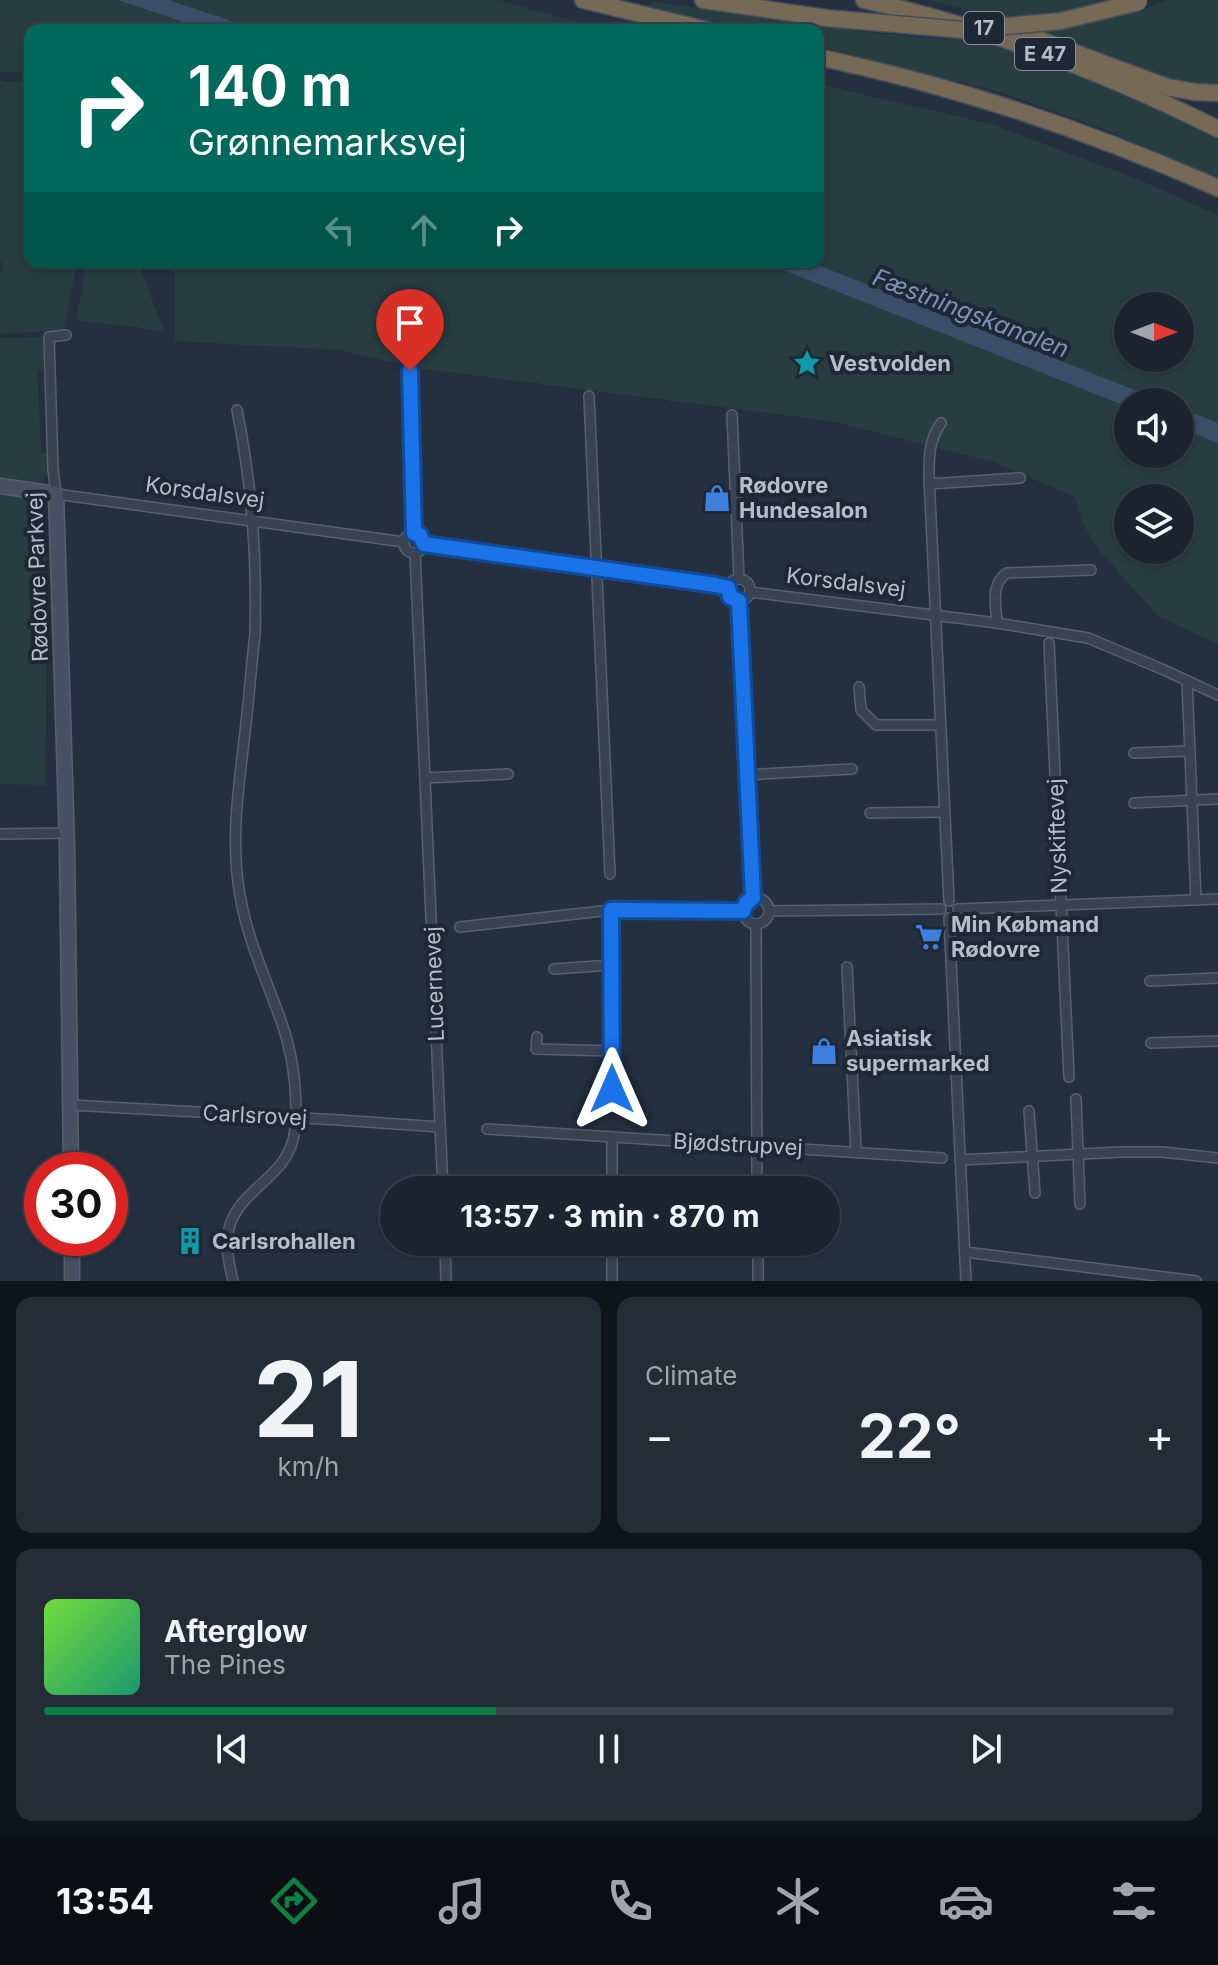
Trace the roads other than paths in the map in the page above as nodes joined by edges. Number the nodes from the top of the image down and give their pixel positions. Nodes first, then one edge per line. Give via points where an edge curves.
1 (583, 0) edge
2 (703, 0) edge
3 (864, 0) edge
4 (1142, 1) edge
5 (897, 7) junction
6 (682, 24) edge
7 (824, 58) edge
8 (1218, 93) edge
9 (1218, 129) edge
10 (1162, 163) junction
11 (1218, 188) edge
12 (1218, 197) edge
13 (66, 335) dead end
14 (410, 371) dead end
15 (589, 396) dead end
16 (237, 410) dead end
17 (732, 415) dead end
18 (941, 423) dead end
19 (1020, 478) dead end
20 (929, 484) junction
21 (0, 486) edge
22 (56, 494) junction
23 (252, 521) junction
24 (414, 533) junction
25 (404, 542) junction
26 (424, 544) junction
27 (415, 553) junction
28 (596, 568) junction
29 (1091, 570) dead end
30 (739, 578) junction
31 (728, 588) junction
32 (750, 592) junction
33 (739, 601) junction
34 (935, 616) junction
35 (997, 623) junction
36 (1049, 643) dead end
37 (1187, 681) junction
38 (859, 687) dead end
39 (1218, 695) edge
40 (939, 725) junction
41 (1190, 751) junction
42 (1134, 753) dead end
43 (852, 769) dead end
44 (508, 774) dead end
45 (746, 775) junction
46 (425, 778) junction
47 (1218, 799) edge
48 (1192, 801) junction
49 (1134, 803) dead end
50 (943, 812) junction
51 (870, 813) dead end
52 (67, 833) junction
53 (0, 834) edge
54 (610, 874) dead end
55 (753, 898) junction
56 (1218, 899) edge
57 (1196, 900) junction
58 (945, 905) junction
59 (1060, 906) junction
60 (958, 909) junction
61 (611, 910) junction
62 (743, 911) junction
63 (769, 911) junction
64 (949, 918) junction
65 (756, 924) junction
66 (460, 927) dead end
67 (611, 965) junction
68 (847, 967) dead end
69 (554, 969) dead end
70 (1218, 978) edge
71 (1150, 981) dead end
72 (537, 1037) dead end
73 (1218, 1041) edge
74 (1151, 1043) dead end
75 (612, 1051) junction
76 (1069, 1077) dead end
77 (1076, 1099) dead end
78 (71, 1105) junction
79 (612, 1105) dead end
80 (1029, 1111) dead end
81 (296, 1117) junction
82 (440, 1127) junction
83 (487, 1129) dead end
84 (612, 1137) junction
85 (757, 1146) junction
86 (856, 1151) junction
87 (71, 1152) edge
88 (1078, 1154) junction
89 (1032, 1156) junction
90 (942, 1158) dead end
91 (1218, 1158) edge
92 (960, 1160) junction
93 (442, 1176) edge
94 (612, 1176) edge
95 (757, 1176) edge
96 (1035, 1193) dead end
97 (1080, 1204) dead end
98 (965, 1252) junction
99 (72, 1256) edge
100 (445, 1256) edge
101 (612, 1256) edge
102 (758, 1256) edge
103 (72, 1281) edge
104 (233, 1281) edge
105 (446, 1281) edge
106 (612, 1281) edge
107 (758, 1281) edge
108 (966, 1281) edge
109 (1196, 1281) edge

1 - 6 highway
2 - 4 highway, 17, bridge via 963,30 1061,21
3 - 5 highway, E 47
5 - 8 highway via 995,23 1167,87
5 - 9 highway, E 47 via 1062,60
7 - 10 highway via 1022,112
10 - 11 highway
10 - 12 highway
13 - 22 street, Rødovre Parkvej via 49,337
14 - 24 street
15 - 28 street
16 - 23 street
17 - 30 street
18 - 20 street via 929,450
19 - 20 street
20 - 34 street
21 - 22 street, Korsdalsvej
22 - 23 street, Korsdalsvej
22 - 52 street, Rødovre Parkvej
23 - 25 street, Korsdalsvej
23 - 81 street via 255,635 236,810 236,867 245,925 285,1035
24 - 25 street
24 - 26 street
25 - 27 street
26 - 27 street
26 - 28 street
27 - 46 street, Lucernevej
28 - 31 street
28 - 54 street
29 - 35 street via 1007,573 996,588
30 - 31 street
30 - 32 street via 749,584
31 - 33 street via 730,597
32 - 33 street
32 - 34 street, Korsdalsvej
33 - 45 street
34 - 35 street, Korsdalsvej
34 - 40 street
35 - 37 street, Korsdalsvej via 1088,638
36 - 59 street, Nyskiftevej
37 - 39 street, Korsdalsvej
37 - 41 street
38 - 40 street via 861,710 876,725
40 - 50 street
41 - 42 street
41 - 48 street
43 - 45 street
44 - 46 street
45 - 55 street
46 - 82 street, Lucernevej
47 - 48 street
48 - 49 street
48 - 57 street
50 - 51 street
50 - 58 street
52 - 53 street
52 - 78 street, Rødovre Parkvej
55 - 62 street
55 - 63 street via 766,902
56 - 57 street
57 - 59 street
58 - 60 street via 954,902
58 - 63 street
58 - 64 street via 944,916
59 - 60 street
59 - 76 street, Nyskiftevej
60 - 64 street
61 - 62 street
61 - 66 street
61 - 67 street
62 - 65 street
63 - 65 street
64 - 92 street
65 - 85 street
67 - 69 street
67 - 75 street
68 - 86 street
70 - 71 street
72 - 75 street via 536,1049
73 - 74 street
75 - 79 street
77 - 88 street
78 - 81 street, Carlsrovej
78 - 87 street, Rødovre Parkvej
80 - 89 street
81 - 82 street, Carlsrovej
81 - 104 street via 291,1148 282,1164 234,1212 227,1238
82 - 93 street, Lucernevej
83 - 84 street, Bjødstrupvej
84 - 85 street, Bjødstrupvej
84 - 94 street
85 - 86 street, Bjødstrupvej
85 - 95 street
86 - 90 street, Bjødstrupvej
88 - 89 street
88 - 91 street via 1162,1152
88 - 97 street
89 - 92 street
89 - 96 street
92 - 98 street
98 - 108 street
98 - 109 street
99 - 103 street
100 - 105 street
101 - 106 street
102 - 107 street

